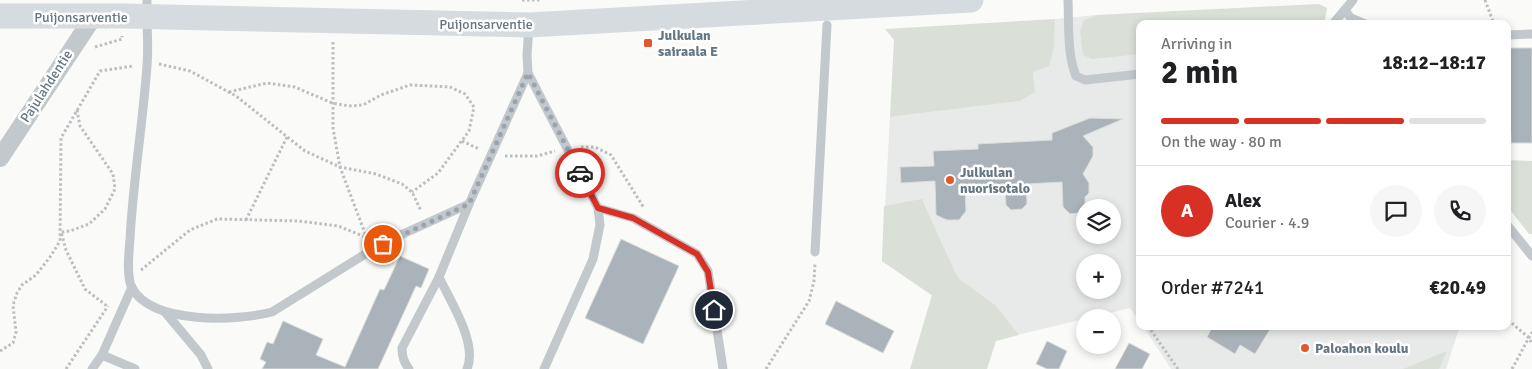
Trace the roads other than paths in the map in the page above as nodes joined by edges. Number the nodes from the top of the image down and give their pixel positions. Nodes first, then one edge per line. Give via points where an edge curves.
1 (971, 0) edge
2 (1068, 0) edge
3 (1353, 0) edge
4 (147, 9) edge
5 (1344, 10) junction
6 (834, 11) edge
7 (0, 16) edge
8 (94, 16) junction
9 (1336, 20) edge
10 (1352, 20) edge
11 (529, 24) junction
12 (1532, 34) edge
13 (1511, 35) edge
14 (528, 73) junction
15 (1136, 74) edge
16 (0, 158) edge
17 (469, 204) junction
18 (598, 208) junction
19 (1511, 230) edge
20 (815, 252) road end
21 (1532, 256) edge
22 (439, 277) junction
23 (131, 283) junction
24 (165, 312) junction
25 (102, 354) junction
26 (92, 369) edge
27 (135, 369) edge
28 (208, 369) edge
29 (409, 369) edge
30 (467, 369) edge
31 (544, 369) edge
32 (723, 369) edge

1 - 6 main road, Puijonsarventie
2 - 15 lane via 1072,68 1076,76 1085,80
3 - 5 lane
4 - 8 main road, Puijonsarventie
4 - 11 main road, Puijonsarventie
4 - 23 lane via 147,64 128,265
5 - 9 lane
5 - 10 lane
6 - 11 main road, Puijonsarventie
6 - 20 lane
7 - 8 main road, Puijonsarventie
8 - 16 street, Pajulahdentie
11 - 14 lane
12 - 13 lane
14 - 17 lane
14 - 18 lane
17 - 22 lane
17 - 24 lane via 383,244 272,312 253,316 200,317
18 - 31 lane via 600,225 593,259
18 - 32 lane via 633,218 697,254 708,272
19 - 21 lane
22 - 29 lane via 402,348 402,356
22 - 30 lane via 469,341
23 - 24 lane via 142,299
23 - 25 lane
24 - 28 lane via 201,355
25 - 26 lane
25 - 27 lane

